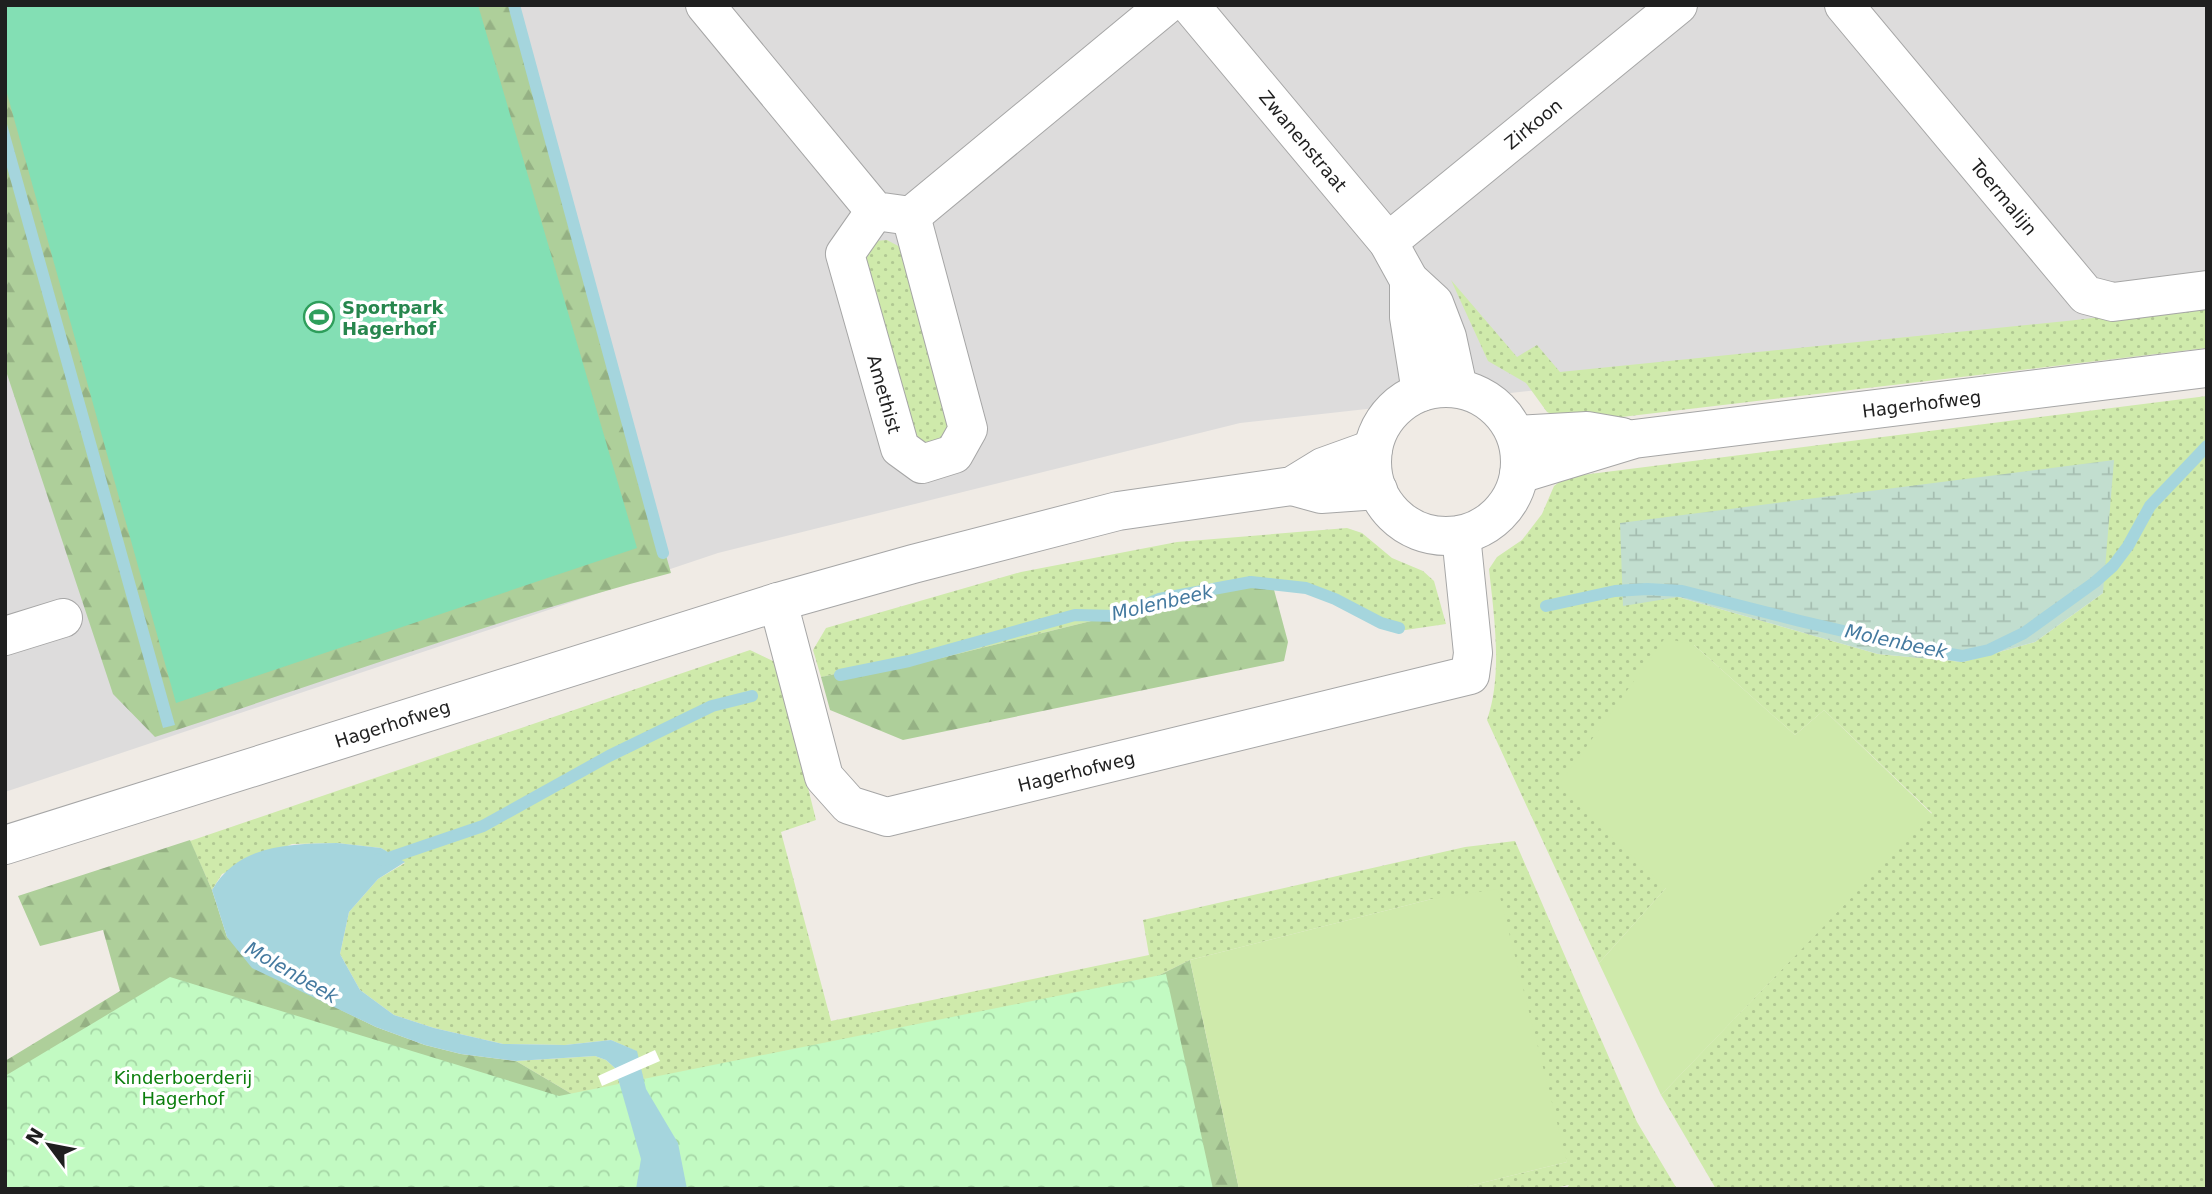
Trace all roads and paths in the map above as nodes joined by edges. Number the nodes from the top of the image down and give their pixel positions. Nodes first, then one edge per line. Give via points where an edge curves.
1 (705, 5) edge
2 (1166, 5) edge
3 (1190, 5) edge
4 (1678, 5) edge
5 (1844, 5) edge
6 (893, 213) junction
7 (1388, 242) junction
8 (2207, 290) edge
9 (2207, 368) edge
10 (1440, 390) junction
11 (1516, 435) junction
12 (1634, 439) junction
13 (1373, 449) junction
14 (1519, 474) junction
15 (1292, 486) junction
16 (1378, 491) junction
17 (1459, 540) junction
18 (778, 602) junction
19 (63, 618) dead end
20 (5, 636) edge
21 (7, 839) edge

1 - 6 street, Amethist
2 - 6 street, Amethist
3 - 7 street, Zwanenstraat
4 - 7 street, Zirkoon
5 - 8 street, Toermalijn via 2086,295 2113,302
6 - 6 street, Amethist via 845,254 900,449 922,464 954,454 968,429
7 - 10 street, Zwanenstraat via 1409,280 1409,317
9 - 12 street, Hagerhofweg
10 - 11 street via 1479,395 1495,405
10 - 13 street via 1399,404 1386,419
11 - 12 street, Hagerhofweg via 1587,431
11 - 14 street
12 - 14 street, Hagerhofweg
13 - 15 street, Hagerhofweg via 1323,467
13 - 16 street
14 - 17 street via 1500,513
15 - 16 street, Hagerhofweg via 1321,494
15 - 18 street, Hagerhofweg via 1118,511
16 - 17 street via 1400,520 1418,530
17 - 18 street, Hagerhofweg via 1471,627 1470,675 887,817 849,806 824,777
18 - 21 street, Hagerhofweg
19 - 20 street

